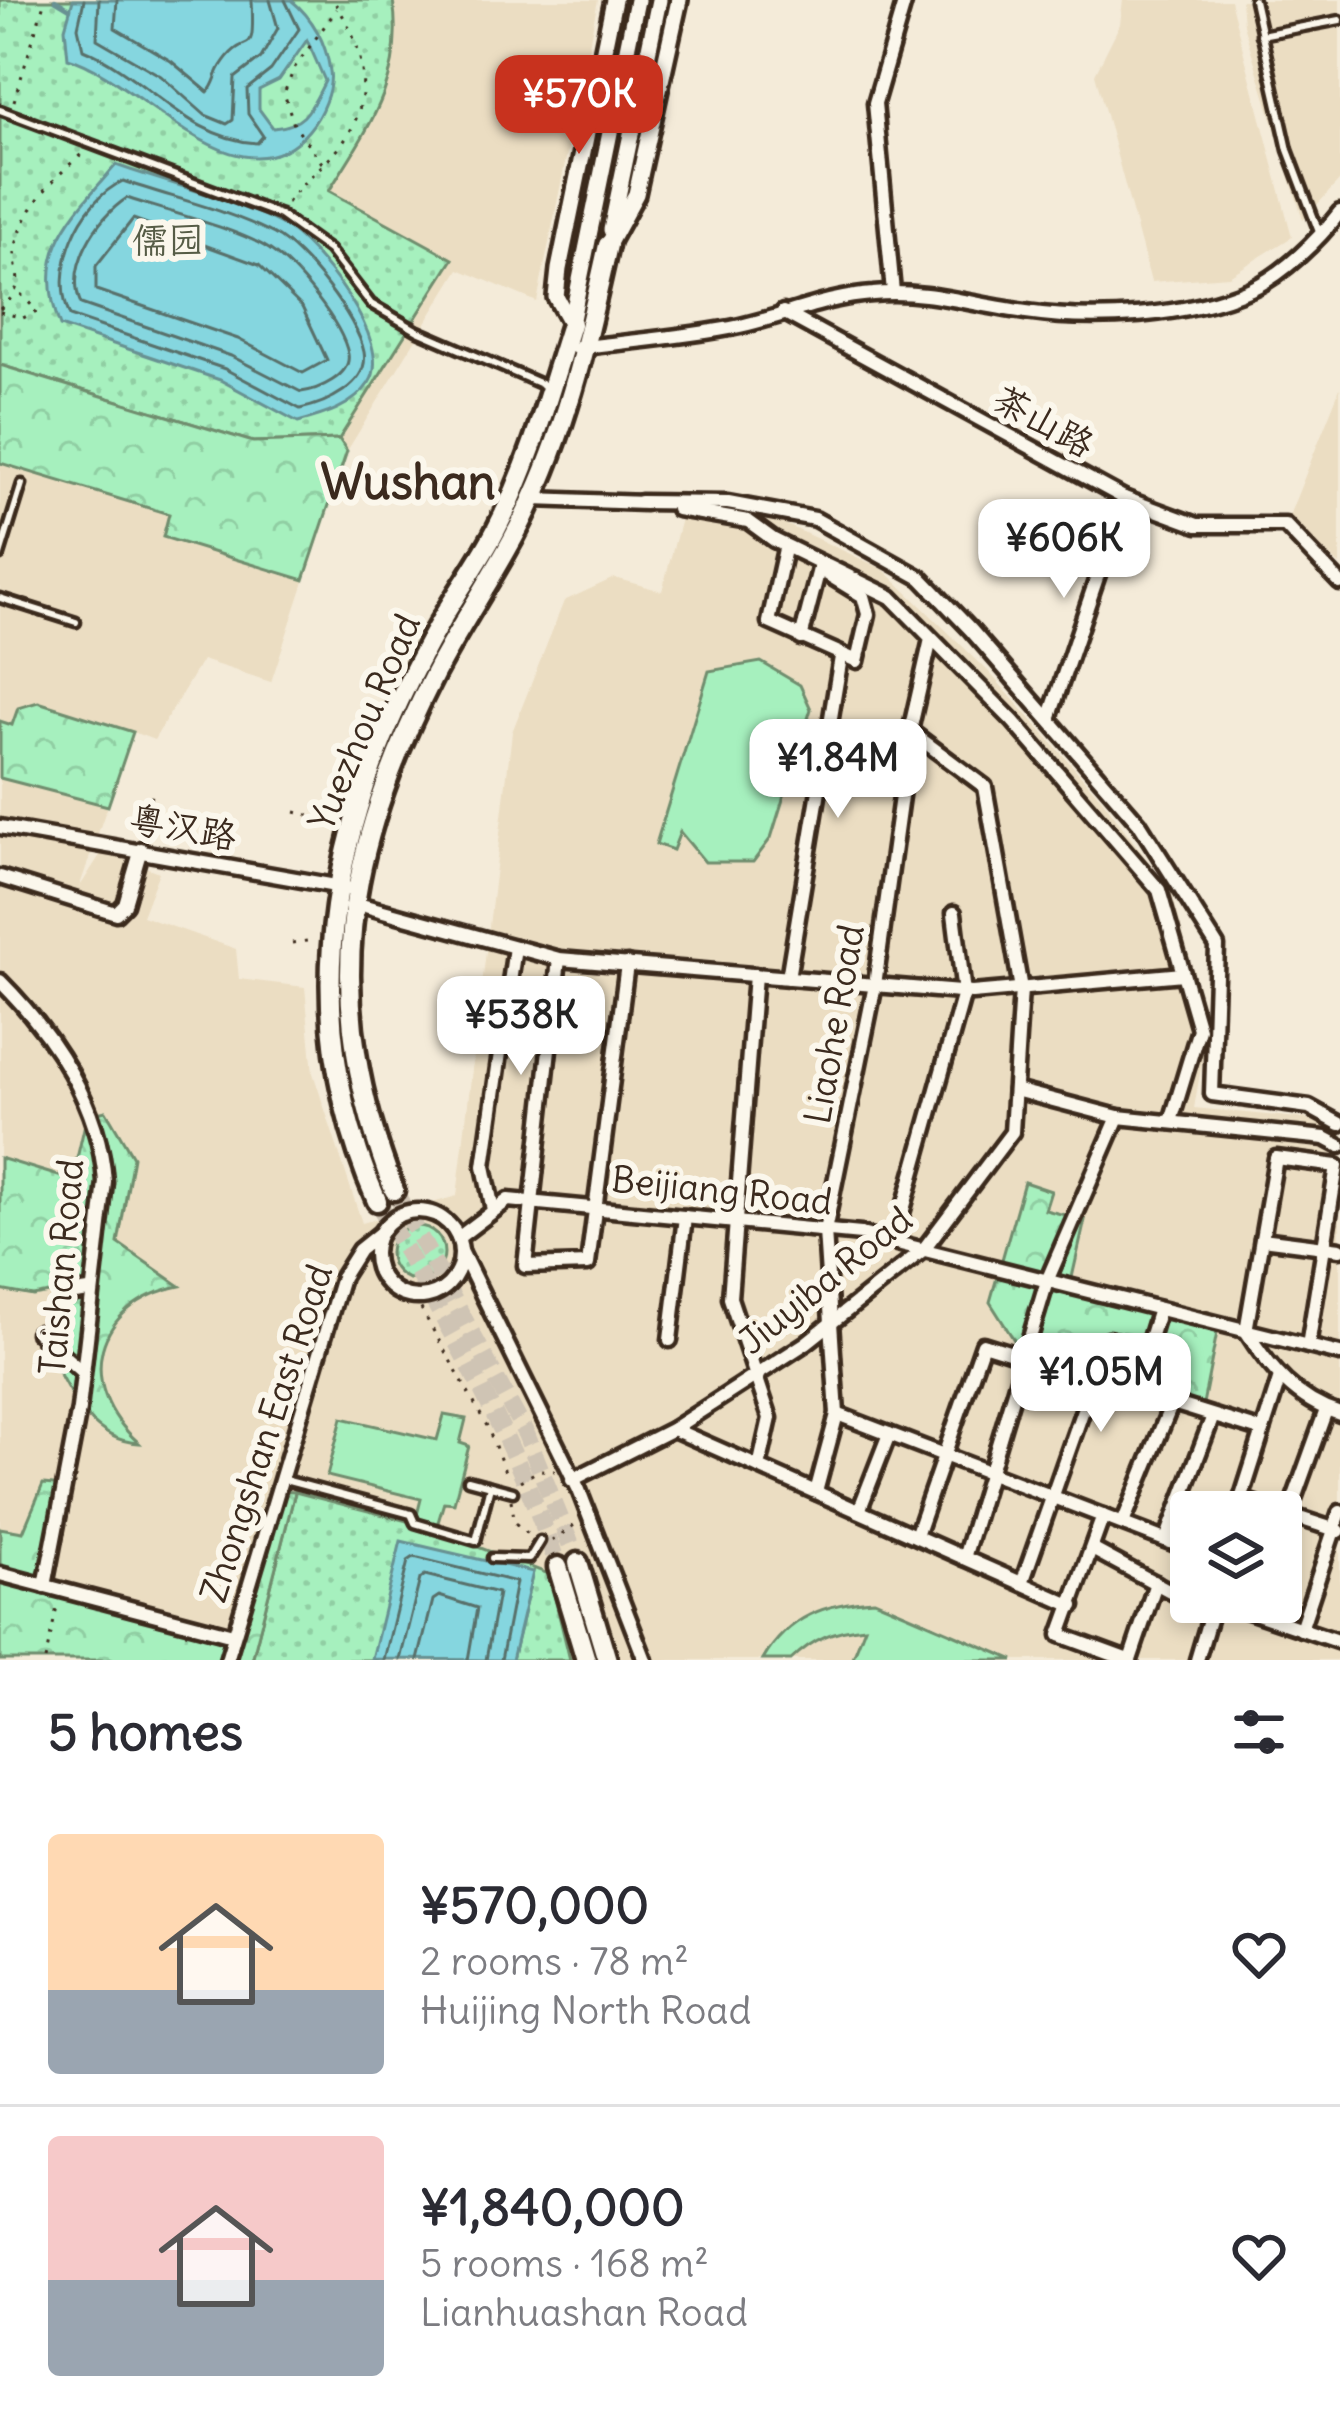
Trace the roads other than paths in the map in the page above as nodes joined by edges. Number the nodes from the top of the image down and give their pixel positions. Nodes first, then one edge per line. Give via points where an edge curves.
1 (614, 0) edge
2 (638, 0) edge
3 (659, 0) edge
4 (679, 0) edge
5 (905, 0) edge
6 (1254, 0) edge
7 (1340, 20) edge
8 (1260, 35) junction
9 (0, 110) edge
10 (1340, 212) edge
11 (1321, 236) junction
12 (608, 244) junction
13 (892, 292) junction
14 (783, 312) junction
15 (571, 324) junction
16 (586, 346) junction
17 (563, 350) junction
18 (551, 388) junction
19 (22, 484) dead end
20 (1124, 498) junction
21 (532, 500) junction
22 (640, 502) junction
23 (780, 544) junction
24 (0, 554) edge
25 (819, 569) junction
26 (1340, 583) edge
27 (0, 598) edge
28 (76, 622) dead end
29 (801, 638) junction
30 (932, 638) junction
31 (841, 657) junction
32 (1049, 719) junction
33 (910, 730) junction
34 (0, 827) edge
35 (141, 849) junction
36 (0, 878) edge
37 (348, 893) junction
38 (954, 913) dead end
39 (515, 947) junction
40 (559, 959) junction
41 (627, 964) junction
42 (1183, 974) junction
43 (755, 975) junction
44 (788, 978) junction
45 (0, 981) edge
46 (874, 985) junction
47 (1021, 989) junction
48 (964, 993) junction
49 (1015, 1090) junction
50 (1118, 1117) junction
51 (1172, 1120) junction
52 (1340, 1124) edge
53 (1340, 1146) edge
54 (531, 1202) junction
55 (595, 1208) junction
56 (494, 1210) junction
57 (685, 1217) junction
58 (732, 1222) junction
59 (825, 1231) junction
60 (379, 1234) junction
61 (1262, 1238) junction
62 (894, 1242) junction
63 (459, 1245) junction
64 (1324, 1247) junction
65 (1340, 1249) edge
66 (923, 1250) junction
67 (1047, 1281) junction
68 (89, 1292) junction
69 (62, 1295) dead end
70 (1159, 1309) junction
71 (832, 1321) junction
72 (1246, 1331) junction
73 (38, 1333) dead end
74 (670, 1340) dead end
75 (1308, 1346) junction
76 (1340, 1354) edge
77 (1026, 1358) junction
78 (81, 1371) junction
79 (756, 1375) junction
80 (1280, 1377) junction
81 (1096, 1379) junction
82 (1172, 1403) junction
83 (1333, 1412) edge
84 (837, 1414) junction
85 (1213, 1416) junction
86 (673, 1429) junction
87 (1263, 1431) junction
88 (889, 1434) junction
89 (947, 1456) junction
90 (759, 1467) junction
91 (993, 1474) junction
92 (281, 1479) junction
93 (468, 1480) dead end
94 (572, 1480) junction
95 (490, 1486) junction
96 (1244, 1491) edge
97 (1294, 1491) edge
98 (513, 1492) road end
99 (816, 1492) junction
100 (1052, 1496) junction
101 (859, 1511) junction
102 (1340, 1512) edge
103 (1103, 1516) junction
104 (1302, 1519) edge
105 (1123, 1523) junction
106 (1337, 1530) edge
107 (916, 1536) junction
108 (540, 1540) road end
109 (1166, 1540) junction
110 (1170, 1542) edge
111 (1092, 1549) junction
112 (492, 1558) dead end
113 (964, 1558) junction
114 (0, 1574) edge
115 (1022, 1583) junction
116 (1156, 1583) junction
117 (45, 1586) junction
118 (1073, 1606) junction
119 (1288, 1623) edge
120 (1300, 1629) junction
121 (233, 1635) junction
122 (1340, 1642) edge
123 (227, 1660) edge
124 (586, 1660) edge
125 (607, 1660) edge
126 (645, 1660) edge
127 (1129, 1660) edge
128 (1198, 1660) edge

1 - 15 street via 559,268 556,297
2 - 15 street
3 - 12 street
4 - 12 street via 636,194
5 - 13 street via 875,103
6 - 8 lane
7 - 8 lane
8 - 11 lane via 1288,150
9 - 18 lane via 280,215 329,250 371,304
10 - 11 street
11 - 13 street via 1253,288 1189,306 1029,313
12 - 16 main road, Yuezhou Road
13 - 14 street
14 - 16 street via 743,325
14 - 20 street, 茶山路
15 - 17 main road, Yuezhou Road
16 - 17 street
16 - 21 main road, Yuezhou Road
17 - 18 main road, Yuezhou Road
18 - 37 main road, Yuezhou Road via 509,501 416,670 353,825
19 - 24 lane
20 - 26 street, 茶山路 via 1197,525 1285,525
20 - 32 street
21 - 22 street
21 - 37 main road, Yuezhou Road via 434,676
22 - 23 street via 748,521
22 - 32 street via 728,503 815,519 921,578
23 - 25 street
23 - 29 street via 769,622
23 - 30 street via 891,598
25 - 29 street
25 - 31 street via 863,596 868,614 856,661
27 - 28 lane
29 - 31 street
30 - 33 street, Liaohe Road
30 - 42 street via 1159,890
31 - 44 street
32 - 52 street via 1139,823 1217,946 1213,1094 1309,1107
33 - 46 street, Liaohe Road
33 - 47 street, Jiuyiba Road via 985,787
34 - 35 street, 粤汉路
35 - 36 street via 116,914
35 - 37 street, 粤汉路
37 - 37 main road via 353,1055 386,1196 351,1135 334,1058 331,938
37 - 39 street, 粤汉路
38 - 48 street
39 - 40 street, 粤汉路
39 - 56 street via 484,1166
40 - 41 street, 粤汉路
40 - 54 street
41 - 43 street, 粤汉路
41 - 55 street
42 - 47 street, 粤汉路
42 - 51 street via 1199,1029
43 - 44 street, 粤汉路
43 - 58 street
44 - 46 street, 粤汉路
45 - 68 street, Taishan Road via 95,1116 105,1182
46 - 48 street, 粤汉路
46 - 59 street, Liaohe Road
47 - 48 street, 粤汉路
47 - 49 street, Jiuyiba Road
48 - 62 street
49 - 50 street
49 - 66 street, Jiuyiba Road via 1012,1132
50 - 51 street
50 - 67 street
51 - 53 street
54 - 55 street, Beijiang Road
54 - 55 street via 525,1266 588,1264
54 - 56 street, Beijiang Road via 508,1200
55 - 57 street, Beijiang Road
56 - 63 street, Beijiang Road
57 - 58 street, Beijiang Road
57 - 74 street
58 - 59 street, Beijiang Road
58 - 79 street via 730,1298
59 - 62 street, Beijiang Road
59 - 71 street, Liaohe Road
60 - 63 street via 413,1211 440,1217
60 - 63 street via 379,1276 415,1298 453,1280
60 - 92 street, Zhongshan East Road via 342,1277
61 - 64 street
61 - 64 street via 1276,1158 1337,1166
61 - 72 street
62 - 66 street, Beijiang Road
63 - 94 street
64 - 65 street
64 - 75 street
66 - 67 street, Beijiang Road
66 - 71 street, Jiuyiba Road
67 - 70 street, Beijiang Road
67 - 77 street
68 - 69 street
68 - 78 street, Taishan Road
70 - 72 street, Beijiang Road
70 - 81 street via 1147,1348 1108,1339
71 - 79 street, Jiuyiba Road
71 - 84 street, Liaohe Road
72 - 75 street, Beijiang Road
72 - 80 street
73 - 78 street
75 - 76 street, Beijiang Road
77 - 81 street
77 - 89 street via 983,1344
77 - 91 street
78 - 117 street, Taishan Road
79 - 86 street, Jiuyiba Road
79 - 90 street via 770,1418
80 - 83 street
80 - 87 street
81 - 82 street
81 - 100 street
82 - 85 street
82 - 105 street
83 - 97 street
84 - 88 street
84 - 99 street, Liaohe Road
85 - 87 street
85 - 109 street
86 - 90 street
86 - 94 street, Jiuyiba Road
87 - 96 street
88 - 89 street
88 - 101 street
89 - 91 street
89 - 107 street
90 - 99 street
91 - 100 street
91 - 113 street
92 - 95 lane via 411,1514 415,1523 476,1541
92 - 121 street, Zhongshan East Road
93 - 95 lane
94 - 126 street
95 - 98 lane
99 - 101 street
100 - 103 street
100 - 115 street
101 - 107 street
102 - 106 street
103 - 105 street
103 - 111 street
104 - 106 street
105 - 109 street
106 - 120 street
107 - 113 street
108 - 112 lane via 529,1559
109 - 110 street
111 - 116 street
111 - 118 street
113 - 115 street
114 - 117 street
115 - 118 street
116 - 127 street
116 - 128 street via 1211,1613
117 - 121 street
118 - 127 street via 1060,1635
119 - 120 street
120 - 122 street
121 - 123 street, Zhongshan East Road
124 - 125 main road via 568,1565

